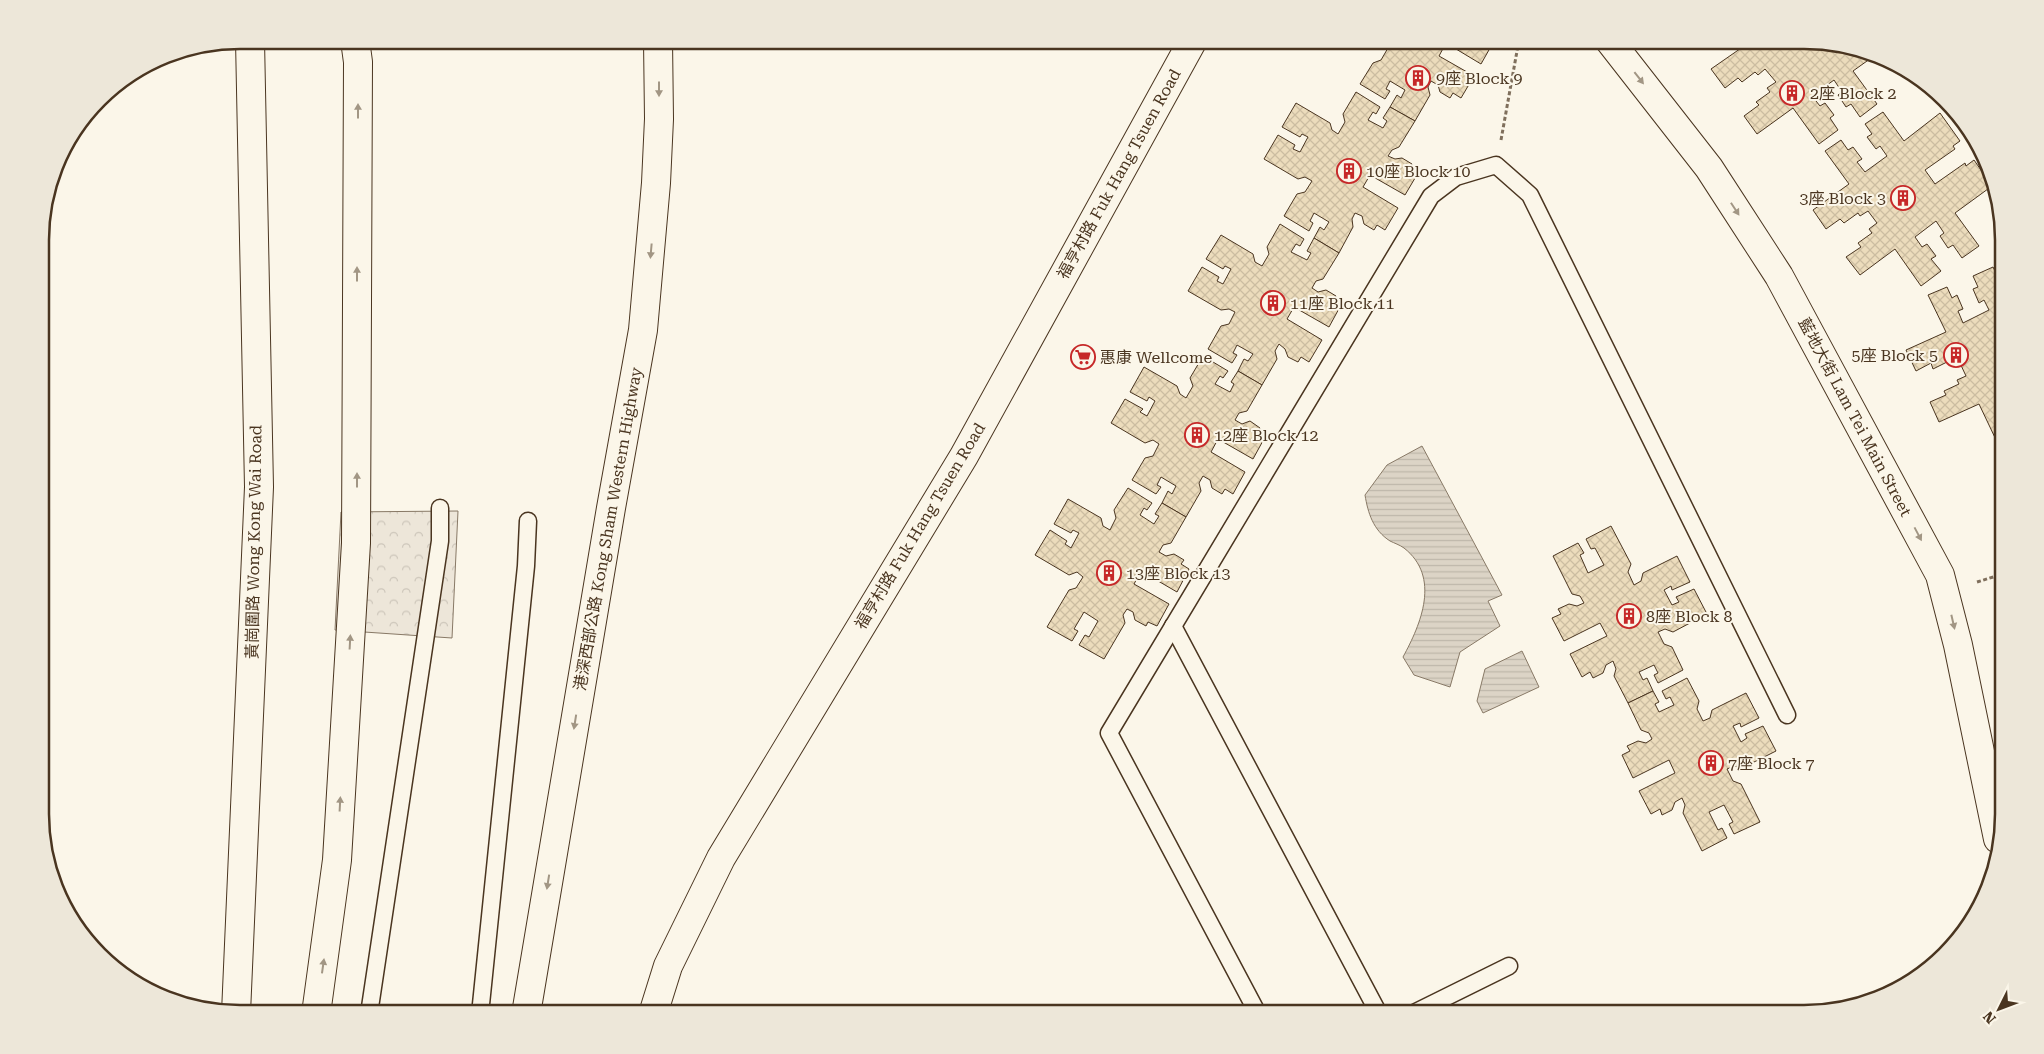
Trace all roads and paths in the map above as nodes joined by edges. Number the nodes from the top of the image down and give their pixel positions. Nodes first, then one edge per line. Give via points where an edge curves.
1 (250, 49) edge
2 (354, 49) edge
3 (658, 49) edge
4 (1188, 49) edge
5 (1517, 49) edge
6 (1616, 49) edge
7 (1496, 165) junction
8 (440, 508) dead end
9 (528, 521) dead end
10 (1995, 576) edge
11 (1971, 584) dead end
12 (1173, 626) junction
13 (1787, 715) dead end
14 (1995, 824) edge
15 (1509, 966) dead end
16 (236, 1005) edge
17 (317, 1005) edge
18 (370, 1005) edge
19 (481, 1005) edge
20 (528, 1005) edge
21 (656, 1005) edge
22 (1253, 1005) edge
23 (1374, 1005) edge
24 (1430, 1005) edge

1 - 16 main road, 黃崗圍路 Wong Kong Wai Road via 259,488
17 -> 2 main road via 337,860 356,544
3 -> 20 main road, 港深西部公路 Kong Sham Western Highway via 656,183 643,330
4 - 21 main road, 福亨村路 Fuk Hang Tsuen Road via 960,462 721,858 668,966
5 - 7 path
6 -> 14 main road, 藍地大街 Lam Tei Main Street via 1710,168 1779,276 1940,576 1956,636
7 - 12 lane via 1456,177 1431,196
7 - 13 lane via 1530,195
8 - 18 lane via 440,541
9 - 19 lane
10 - 11 path
12 - 22 lane via 1109,733
12 - 23 lane
15 - 24 lane

